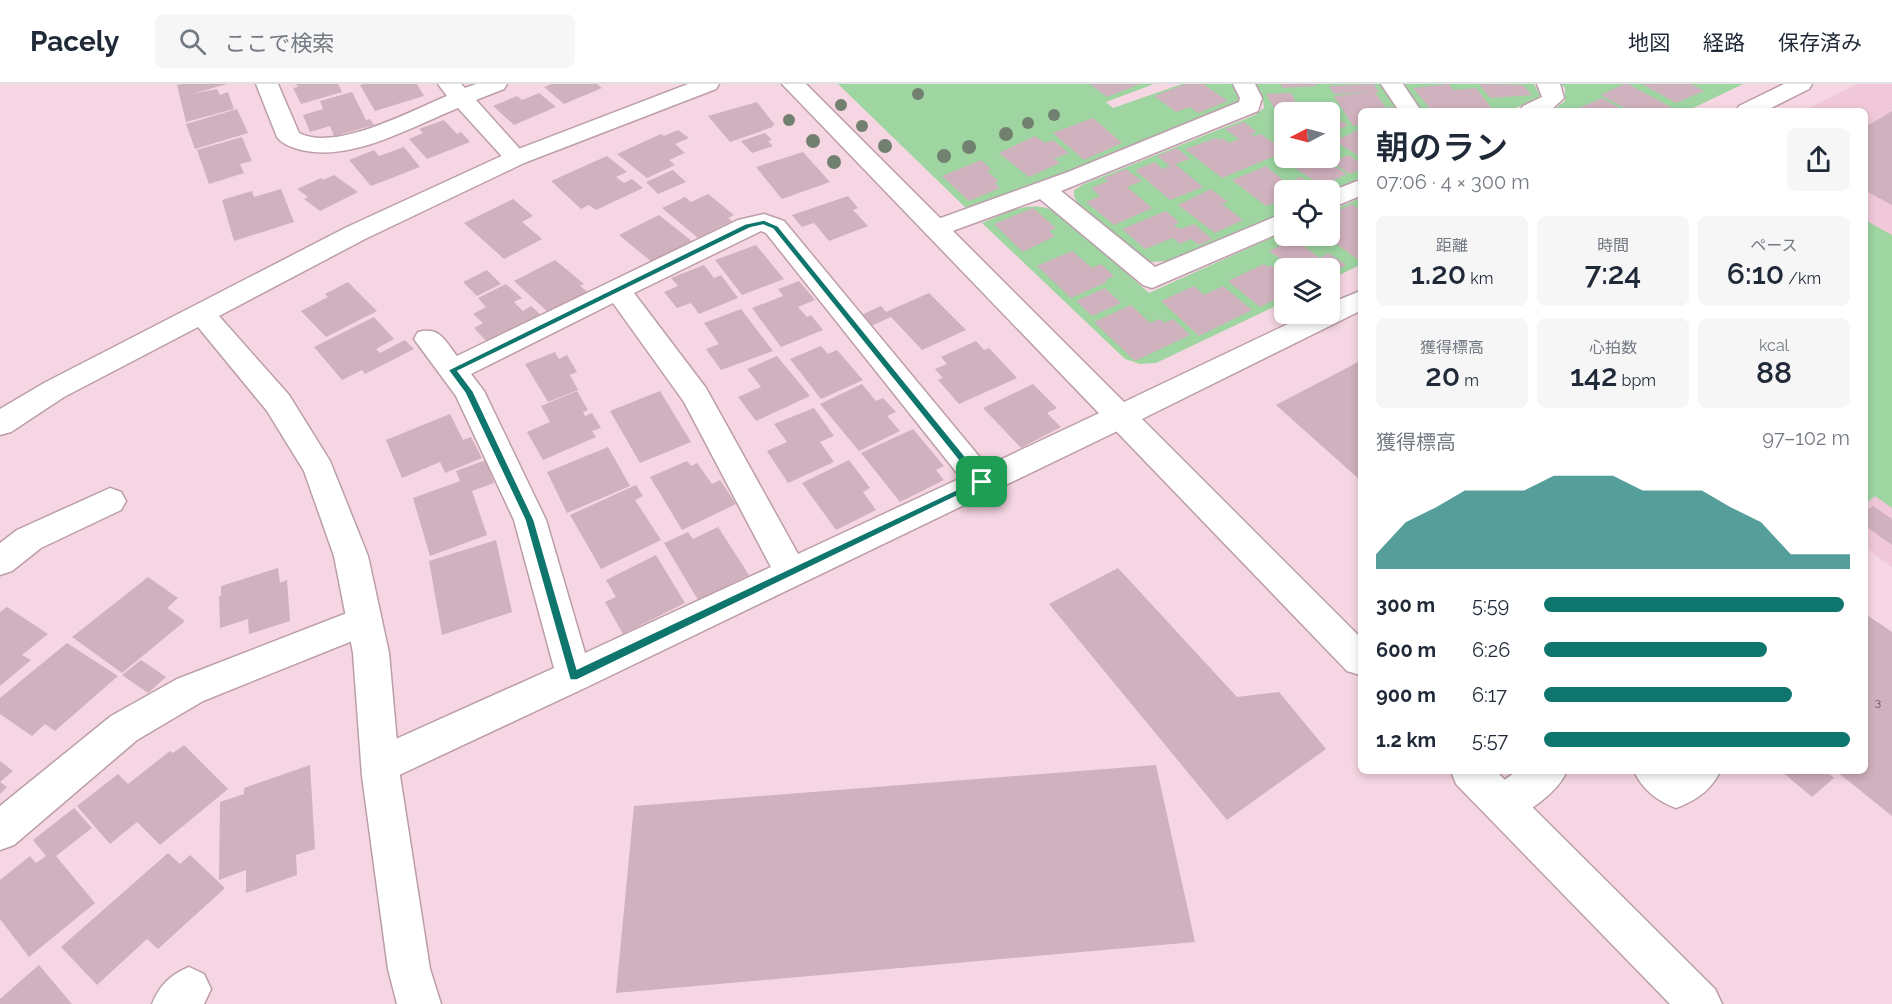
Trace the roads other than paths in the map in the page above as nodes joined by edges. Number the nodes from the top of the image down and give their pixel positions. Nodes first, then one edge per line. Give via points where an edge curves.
1 (267, 84) edge
2 (496, 84) edge
3 (708, 84) edge
4 (794, 84) edge
5 (1244, 84) edge
6 (1392, 84) edge
7 (1548, 84) edge
8 (1801, 84) edge
9 (455, 91) edge
10 (1408, 108) edge
11 (1538, 108) edge
12 (1752, 108) edge
13 (516, 158) junction
14 (1358, 188) edge
15 (1044, 190) junction
16 (1340, 196) edge
17 (1274, 225) edge
18 (936, 229) junction
19 (617, 289) junction
20 (1358, 301) edge
21 (201, 314) junction
22 (428, 339) dead end
23 (452, 370) junction
24 (1121, 416) junction
25 (0, 424) edge
26 (982, 482) junction
27 (110, 501) dead end
28 (0, 561) edge
29 (791, 572) junction
30 (365, 621) junction
31 (1358, 658) edge
32 (574, 676) junction
33 (382, 764) junction
34 (1473, 774) edge
35 (1544, 774) edge
36 (1657, 774) edge
37 (1697, 774) edge
38 (1503, 804) junction
39 (0, 831) edge
40 (418, 1004) edge
41 (1700, 1004) edge

1 - 9 street via 289,137 309,146 351,143
2 - 9 street
3 - 13 street
4 - 18 street
5 - 15 street via 1251,98 1250,106
6 - 10 street
7 - 11 street via 1552,98
8 - 12 street
9 - 13 street
13 - 21 street via 356,233
14 - 16 street
15 - 17 street via 1152,279
15 - 18 street
18 - 24 street
19 - 23 street
19 - 26 street via 747,226 764,222 775,227
19 - 29 street via 696,396
20 - 24 street
21 - 25 street via 54,390
21 - 30 street via 278,403 319,469 351,556
22 - 23 street
23 - 32 street via 469,391 530,520
24 - 26 street
24 - 31 street
26 - 29 street
27 - 28 street via 29,538
29 - 32 street
30 - 33 street
30 - 39 street via 190,690 124,728
32 - 33 street
33 - 40 street via 409,969
34 - 38 street
35 - 38 street
36 - 37 street via 1676,790
38 - 41 street

